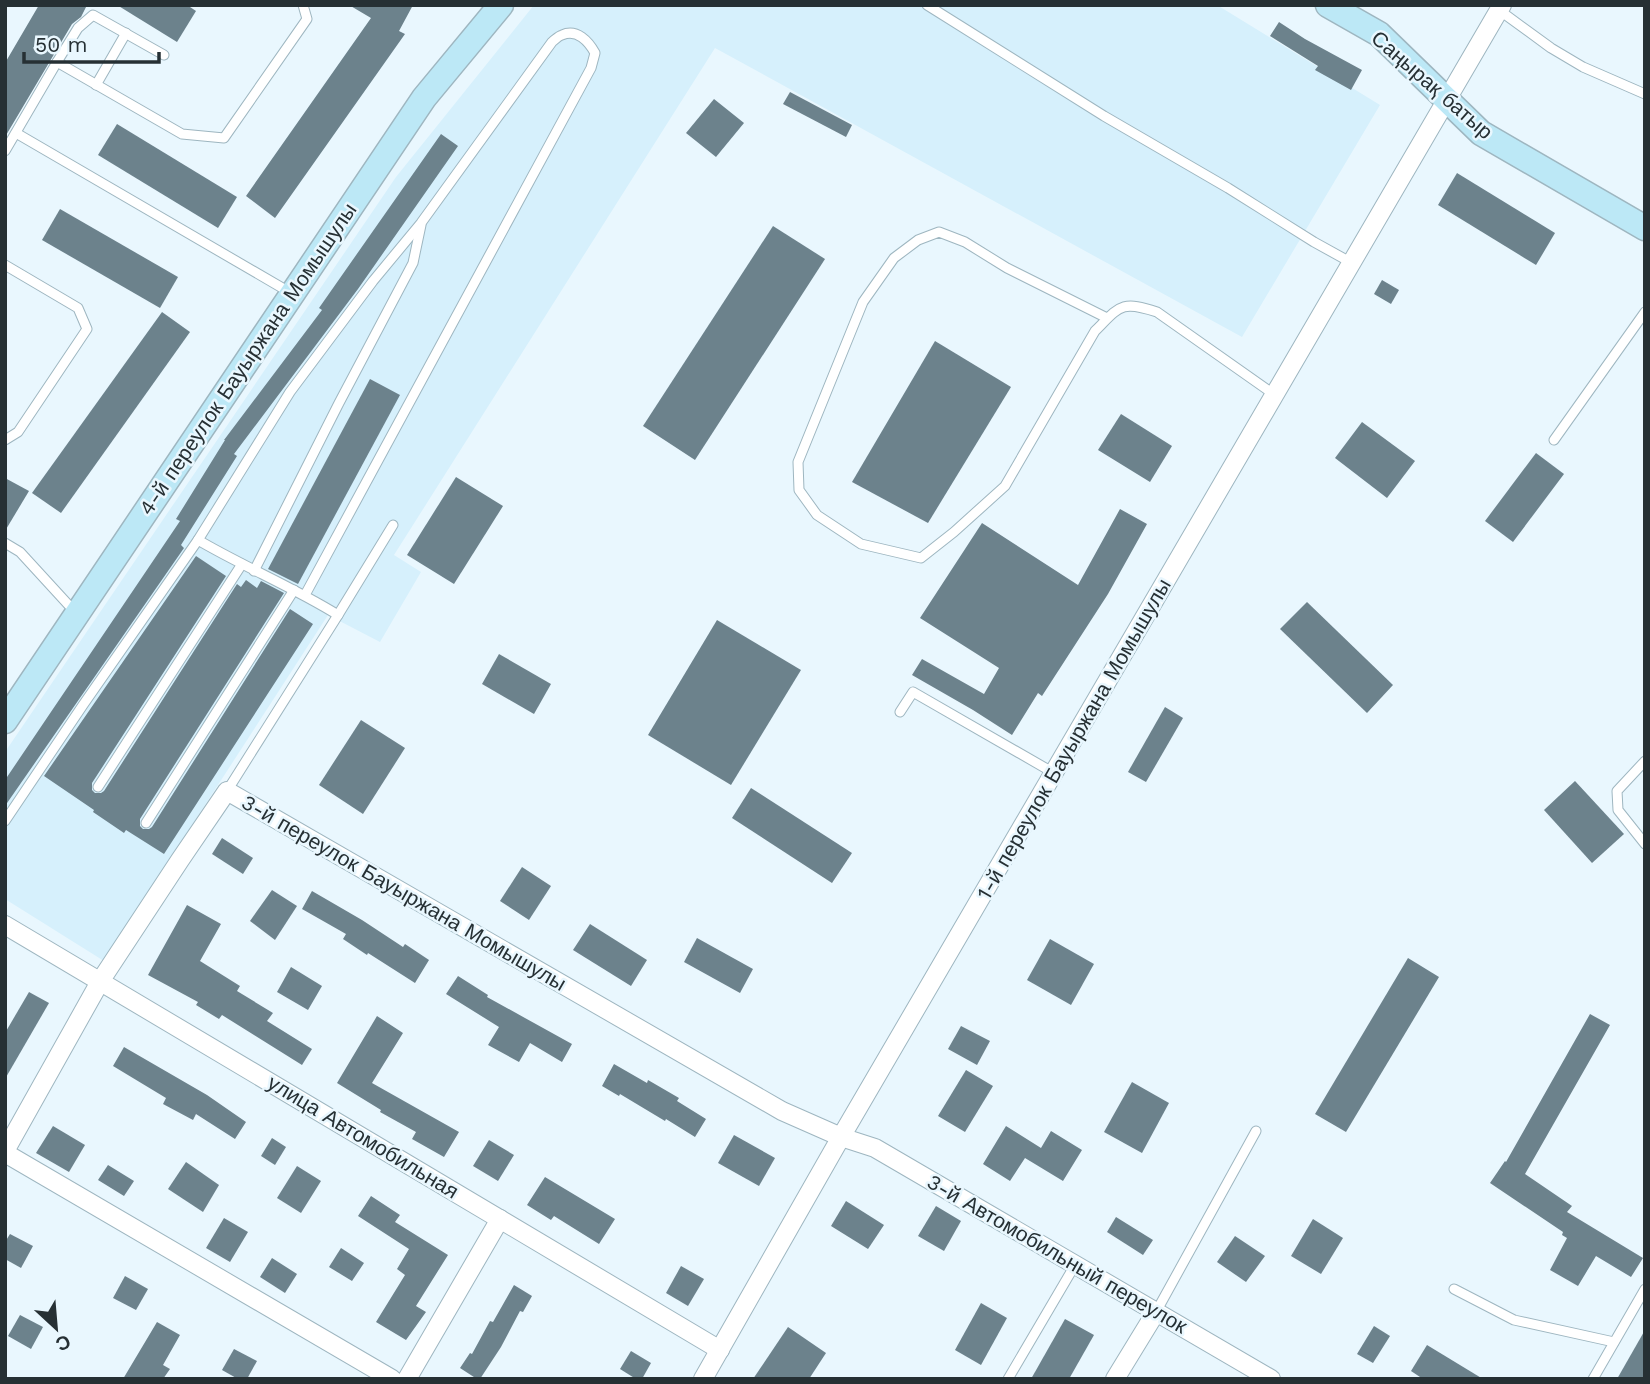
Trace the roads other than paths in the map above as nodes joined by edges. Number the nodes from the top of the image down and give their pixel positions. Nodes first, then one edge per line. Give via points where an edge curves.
1 (303, 5) edge
2 (500, 5) edge
3 (927, 5) edge
4 (1328, 5) edge
5 (1501, 8) edge
6 (126, 33) junction
7 (164, 55) dead end
8 (57, 62) junction
9 (96, 85) junction
10 (1645, 94) edge
11 (1447, 100) junction
12 (16, 133) junction
13 (5, 151) edge
14 (421, 223) junction
15 (1645, 228) edge
16 (1352, 262) junction
17 (5, 265) edge
18 (292, 294) junction
19 (1645, 312) edge
20 (1107, 318) junction
21 (1275, 394) junction
22 (5, 440) edge
23 (1554, 440) dead end
24 (393, 525) dead end
25 (198, 540) junction
26 (5, 543) edge
27 (242, 564) junction
28 (254, 571) junction
29 (293, 590) junction
30 (305, 595) junction
31 (77, 613) junction
32 (338, 615) junction
33 (900, 712) dead end
34 (5, 721) edge
35 (1645, 761) edge
36 (1054, 773) junction
37 (98, 787) dead end
38 (227, 791) junction
39 (5, 821) edge
40 (146, 822) dead end
41 (1645, 844) edge
42 (5, 925) edge
43 (101, 981) junction
44 (1255, 1131) dead end
45 (841, 1137) junction
46 (5, 1152) edge
47 (500, 1219) junction
48 (1075, 1265) junction
49 (1454, 1289) dead end
50 (1645, 1289) edge
51 (1156, 1312) junction
52 (1614, 1342) junction
53 (720, 1350) junction
54 (392, 1379) edge
55 (407, 1379) edge
56 (703, 1379) edge
57 (1008, 1379) edge
58 (1115, 1379) edge
59 (1271, 1379) edge
60 (1593, 1379) edge

1 - 9 lane via 307,19 224,138 182,134
2 - 18 street, 4-й переулок Бауыржана Момышулы via 424,98
3 - 16 lane
4 - 11 street, Саңырақ батыр via 1379,34
5 - 10 lane via 1551,48
5 - 11 street
6 - 7 lane
6 - 8 lane via 93,15 78,28
6 - 9 lane
8 - 9 lane
8 - 12 lane
11 - 15 street, Саңырақ батыр via 1481,133
11 - 16 street, 1-й переулок Бауыржана Момышулы
12 - 13 lane
12 - 18 lane
14 - 25 lane via 289,392
14 - 28 lane via 413,263
14 - 30 lane via 552,42 563,34 575,34 589,42 595,53 591,68
16 - 21 street, 1-й переулок Бауыржана Момышулы
17 - 22 lane via 78,309 87,329 18,432
18 - 31 street, 4-й переулок Бауыржана Момышулы
19 - 23 lane
20 - 20 lane via 965,242 939,232 918,240 894,258 863,302 798,462 799,490 817,515 861,544 921,558 1004,486
20 - 21 lane via 1118,307 1136,305 1157,312
21 - 36 street, 1-й переулок Бауыржана Момышулы
24 - 32 lane
25 - 27 lane
25 - 39 lane
26 - 31 lane via 20,552
27 - 28 lane
27 - 37 lane
28 - 29 lane
29 - 30 lane
29 - 40 lane
30 - 32 lane
31 - 34 street, 4-й переулок Бауыржана Момышулы
32 - 38 lane
33 - 36 lane via 913,692
35 - 41 lane via 1617,791 1618,810
36 - 45 street, 1-й переулок Бауыржана Момышулы
38 - 43 street, 3-й переулок Бауыржана Момышулы
38 - 45 street, 3-й переулок Бауыржана Момышулы via 782,1111
42 - 43 street, улица Автомобильная
43 - 46 street, 3-й переулок Бауыржана Момышулы
43 - 47 street, улица Автомобильная
44 - 51 lane
45 - 48 street, 3-й Автомобильный переулок via 875,1148
45 - 53 street, 1-й переулок Бауыржана Момышулы
46 - 54 street
47 - 53 street, улица Автомобильная
47 - 55 street
48 - 51 street, 3-й Автомобильный переулок
48 - 57 lane
49 - 52 lane via 1514,1320
50 - 52 lane
51 - 58 street
51 - 59 street, 3-й Автомобильный переулок
52 - 60 lane
53 - 56 street, 1-й переулок Бауыржана Момышулы

